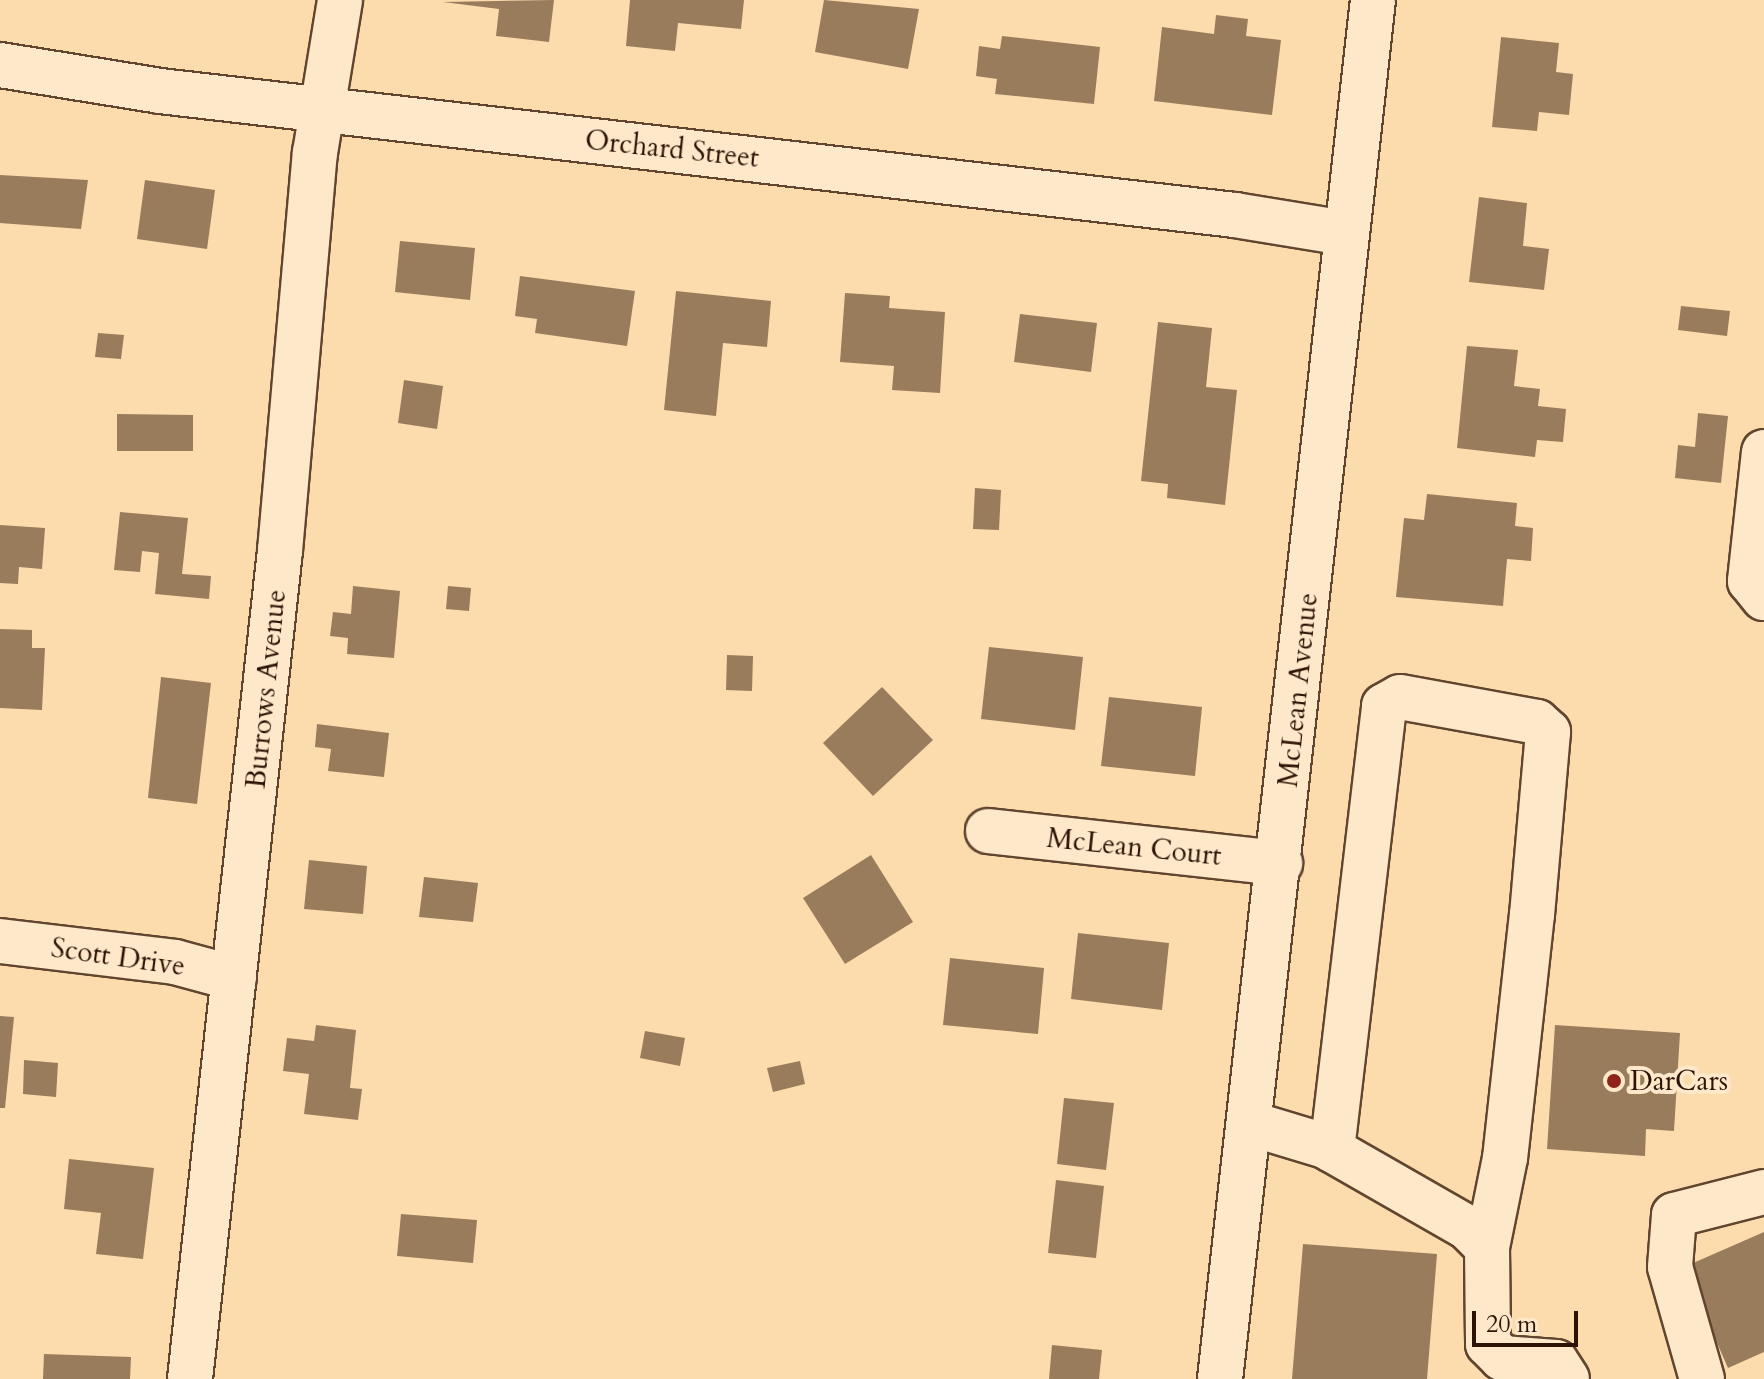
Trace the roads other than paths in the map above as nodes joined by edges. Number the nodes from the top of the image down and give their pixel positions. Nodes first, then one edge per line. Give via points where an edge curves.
1 (340, 0) edge
2 (1373, 0) edge
3 (0, 65) edge
4 (321, 110) junction
5 (1345, 233) junction
6 (1764, 452) edge
7 (1764, 598) edge
8 (988, 831) dead end
9 (1280, 863) junction
10 (0, 941) edge
11 (234, 978) junction
12 (1252, 1124) junction
13 (1332, 1150) junction
14 (1764, 1192) edge
15 (1487, 1247) junction
16 (190, 1379) edge
17 (1220, 1379) edge
18 (1567, 1379) edge
19 (1702, 1379) edge

1 - 4 street, Burrows Avenue
2 - 5 street, McLean Avenue
3 - 4 street, Orchard Street
4 - 5 street, Orchard Street via 1204,211
4 - 11 street, Burrows Avenue
5 - 9 street, McLean Avenue
6 - 7 street via 1750,581
8 - 9 street, McLean Court
9 - 12 street, McLean Avenue
10 - 11 street, Scott Drive via 175,962
11 - 16 street, Burrows Avenue
12 - 13 street
12 - 17 street, McLean Avenue
13 - 15 street via 1468,1228
13 - 15 street via 1384,706 1400,697 1537,722 1548,732 1532,914 1505,1158
14 - 19 street via 1674,1215 1670,1267
15 - 18 street via 1488,1344 1502,1358 1556,1362

